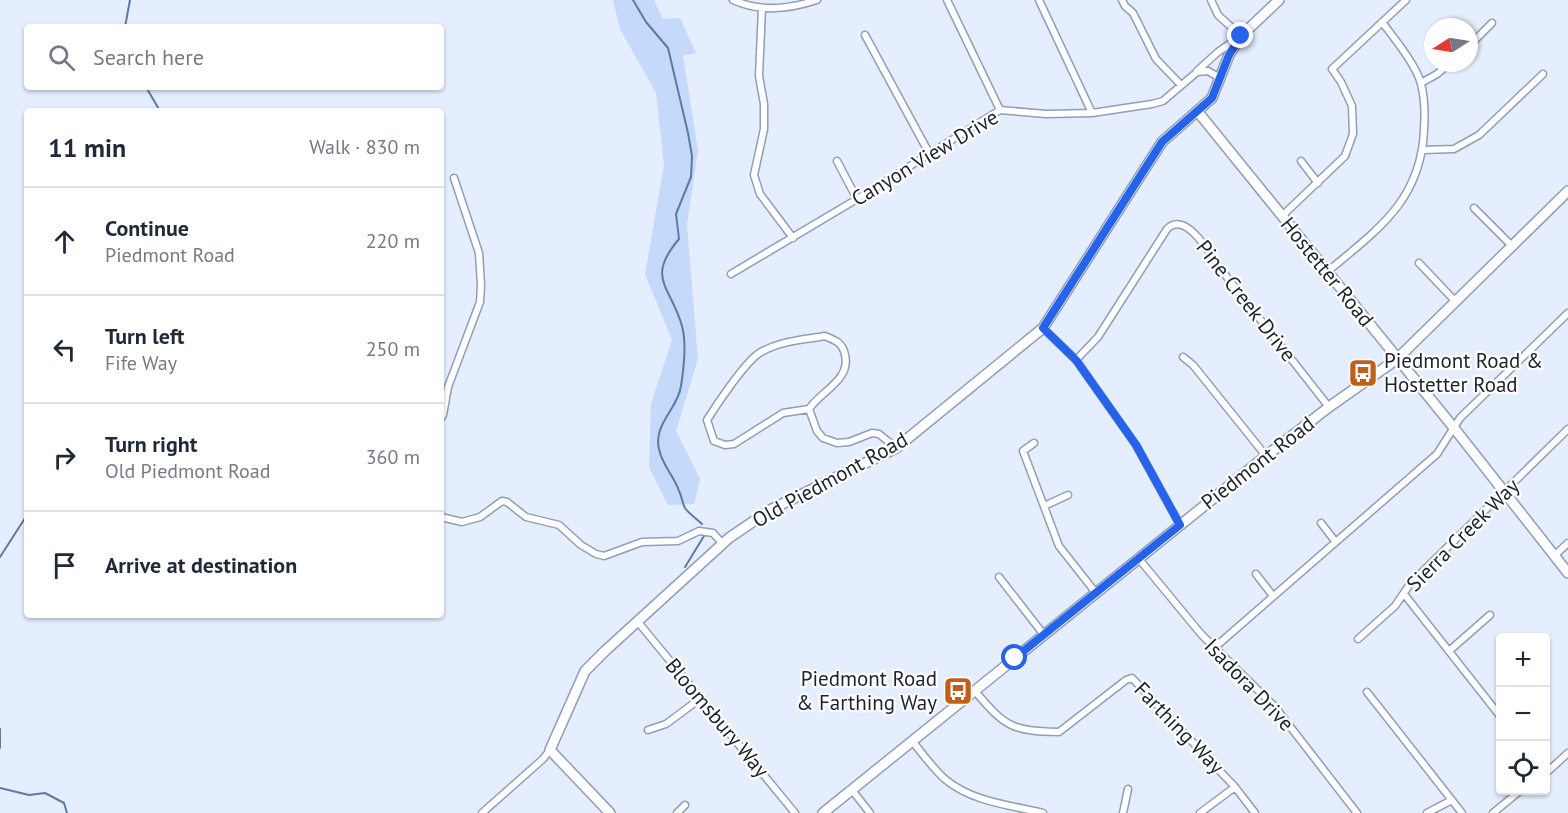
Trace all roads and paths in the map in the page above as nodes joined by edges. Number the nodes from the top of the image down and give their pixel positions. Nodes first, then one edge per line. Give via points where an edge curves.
1 (732, 0) edge
2 (817, 0) edge
3 (947, 0) edge
4 (1039, 0) edge
5 (1122, 0) edge
6 (1211, 0) edge
7 (1279, 0) edge
8 (1406, 0) edge
9 (762, 8) junction
10 (1382, 22) junction
11 (1492, 22) dead end
12 (865, 35) dead end
13 (1241, 36) junction
14 (1478, 37) edge
15 (1197, 72) junction
16 (1439, 72) edge
17 (1543, 74) dead end
18 (1220, 78) junction
19 (1421, 83) junction
20 (1181, 84) junction
21 (1000, 110) junction
22 (1197, 112) junction
23 (1092, 113) junction
24 (1423, 150) junction
25 (929, 153) junction
26 (837, 161) dead end
27 (1301, 161) dead end
28 (454, 178) dead end
29 (1318, 183) junction
30 (1568, 191) edge
31 (857, 199) junction
32 (1474, 208) dead end
33 (1282, 216) junction
34 (793, 238) junction
35 (1512, 246) junction
36 (1419, 263) dead end
37 (1327, 272) junction
38 (731, 274) dead end
39 (1456, 302) junction
40 (1568, 313) edge
41 (1043, 328) junction
42 (1183, 357) dead end
43 (1397, 359) junction
44 (1076, 360) junction
45 (1329, 407) junction
46 (444, 409) edge
47 (809, 409) junction
48 (1454, 428) junction
49 (1568, 429) edge
50 (1034, 443) dead end
51 (896, 448) junction
52 (1266, 456) junction
53 (1505, 493) junction
54 (1068, 495) dead end
55 (1044, 506) junction
56 (444, 519) edge
57 (1321, 523) dead end
58 (1180, 525) junction
59 (1335, 541) junction
60 (1568, 543) edge
61 (723, 544) junction
62 (1554, 556) junction
63 (1139, 559) junction
64 (1568, 573) edge
65 (1256, 574) dead end
66 (999, 577) dead end
67 (1096, 593) junction
68 (1404, 594) junction
69 (1273, 596) junction
70 (1490, 615) dead end
71 (638, 622) junction
72 (1044, 634) junction
73 (1358, 639) dead end
74 (1214, 648) junction
75 (1449, 651) junction
76 (975, 691) junction
77 (1367, 692) dead end
78 (701, 698) junction
79 (1496, 708) edge
80 (648, 730) dead end
81 (912, 741) junction
82 (550, 750) junction
83 (1568, 753) edge
84 (1550, 769) edge
85 (1235, 787) junction
86 (1128, 789) dead end
87 (852, 790) junction
88 (1515, 795) edge
89 (1452, 800) junction
90 (685, 805) dead end
91 (1355, 812) edge
92 (482, 813) edge
93 (610, 813) edge
94 (677, 813) edge
95 (795, 813) edge
96 (823, 813) edge
97 (870, 813) edge
98 (1043, 813) edge
99 (1123, 813) edge
100 (1200, 813) edge
101 (1255, 813) edge
102 (1427, 813) edge
103 (1462, 813) edge
104 (1493, 813) edge

1 - 9 street
2 - 9 street
3 - 21 street
4 - 23 street
5 - 20 street via 1133,13 1155,59
6 - 13 street via 1218,15
7 - 13 street, Old Piedmont Road
8 - 10 street
9 - 34 street via 759,76 764,129 754,175 760,194
10 - 19 street
10 - 29 street via 1332,69 1352,106 1353,134 1345,156
11 - 14 street
12 - 25 street
13 - 15 street, Canyon View Drive
13 - 18 street, Old Piedmont Road
15 - 18 street via 1209,70
15 - 20 street, Canyon View Drive
16 - 19 street
17 - 24 street via 1479,135 1454,149
18 - 22 street, Old Piedmont Road via 1212,98
19 - 24 street via 1425,115
20 - 23 street, Canyon View Drive via 1163,101 1152,105
21 - 23 street, Canyon View Drive
21 - 25 street, Canyon View Drive
22 - 33 street, Hostetter Road
22 - 41 street, Old Piedmont Road via 1162,142
24 - 37 street via 1412,186 1388,219
25 - 31 street, Canyon View Drive
26 - 31 street
27 - 29 street
28 - 46 street via 479,253 482,285 480,302 448,387
29 - 33 street
30 - 35 street, Piedmont Road
31 - 34 street, Canyon View Drive
32 - 35 street
33 - 37 street, Hostetter Road
34 - 38 street, Canyon View Drive
35 - 39 street, Piedmont Road
36 - 39 street
37 - 43 street, Hostetter Road
39 - 43 street, Piedmont Road
40 - 48 street
41 - 44 street
41 - 51 street, Old Piedmont Road
42 - 52 street via 1193,364
43 - 45 street, Piedmont Road
43 - 48 street, Hostetter Road
44 - 45 street, Pine Creek Drive via 1098,337 1167,229 1178,223 1204,244
44 - 58 street via 1136,445
45 - 52 street, Piedmont Road
47 - 47 street via 783,413 734,444 714,441 707,420 759,353 788,342 825,336 842,345 847,363 836,384
47 - 51 street via 823,438 849,442 872,433
48 - 53 street, Hostetter Road
48 - 59 street via 1437,454
49 - 53 street, Sierra Creek Way
50 - 55 street via 1023,451
51 - 61 street, Old Piedmont Road via 770,510
52 - 58 street, Piedmont Road
53 - 62 street, Hostetter Road
53 - 68 street, Sierra Creek Way
54 - 55 street
55 - 67 street via 1059,546
56 - 61 street via 462,522 480,516 502,501 526,517 559,525 581,545 604,556 642,542 678,541 699,531 713,533
57 - 59 street
58 - 63 street, Piedmont Road
59 - 69 street
60 - 62 street
61 - 71 street, Old Piedmont Road
62 - 64 street, Hostetter Road
63 - 67 street, Piedmont Road
63 - 74 street, Isadora Drive
65 - 69 street
66 - 72 street
67 - 72 street, Piedmont Road
68 - 73 street, Sierra Creek Way
68 - 75 street
69 - 74 street
70 - 75 street
71 - 78 street, Bloomsbury Way
71 - 82 street, Old Piedmont Road via 585,671
72 - 76 street, Piedmont Road
74 - 91 street, Isadora Drive via 1275,707
75 - 79 street
76 - 81 street, Piedmont Road
76 - 85 street, Farthing Way via 1007,724 1059,732 1132,678
77 - 89 street
78 - 80 street via 666,724
78 - 95 street, Bloomsbury Way
81 - 87 street, Piedmont Road
81 - 98 street via 944,779 960,790 977,798
82 - 92 street, Old Piedmont Road
82 - 93 street
83 - 84 street
85 - 100 street
85 - 101 street, Farthing Way
86 - 99 street
87 - 96 street, Piedmont Road
87 - 97 street
88 - 104 street
89 - 102 street
89 - 103 street
90 - 94 street

